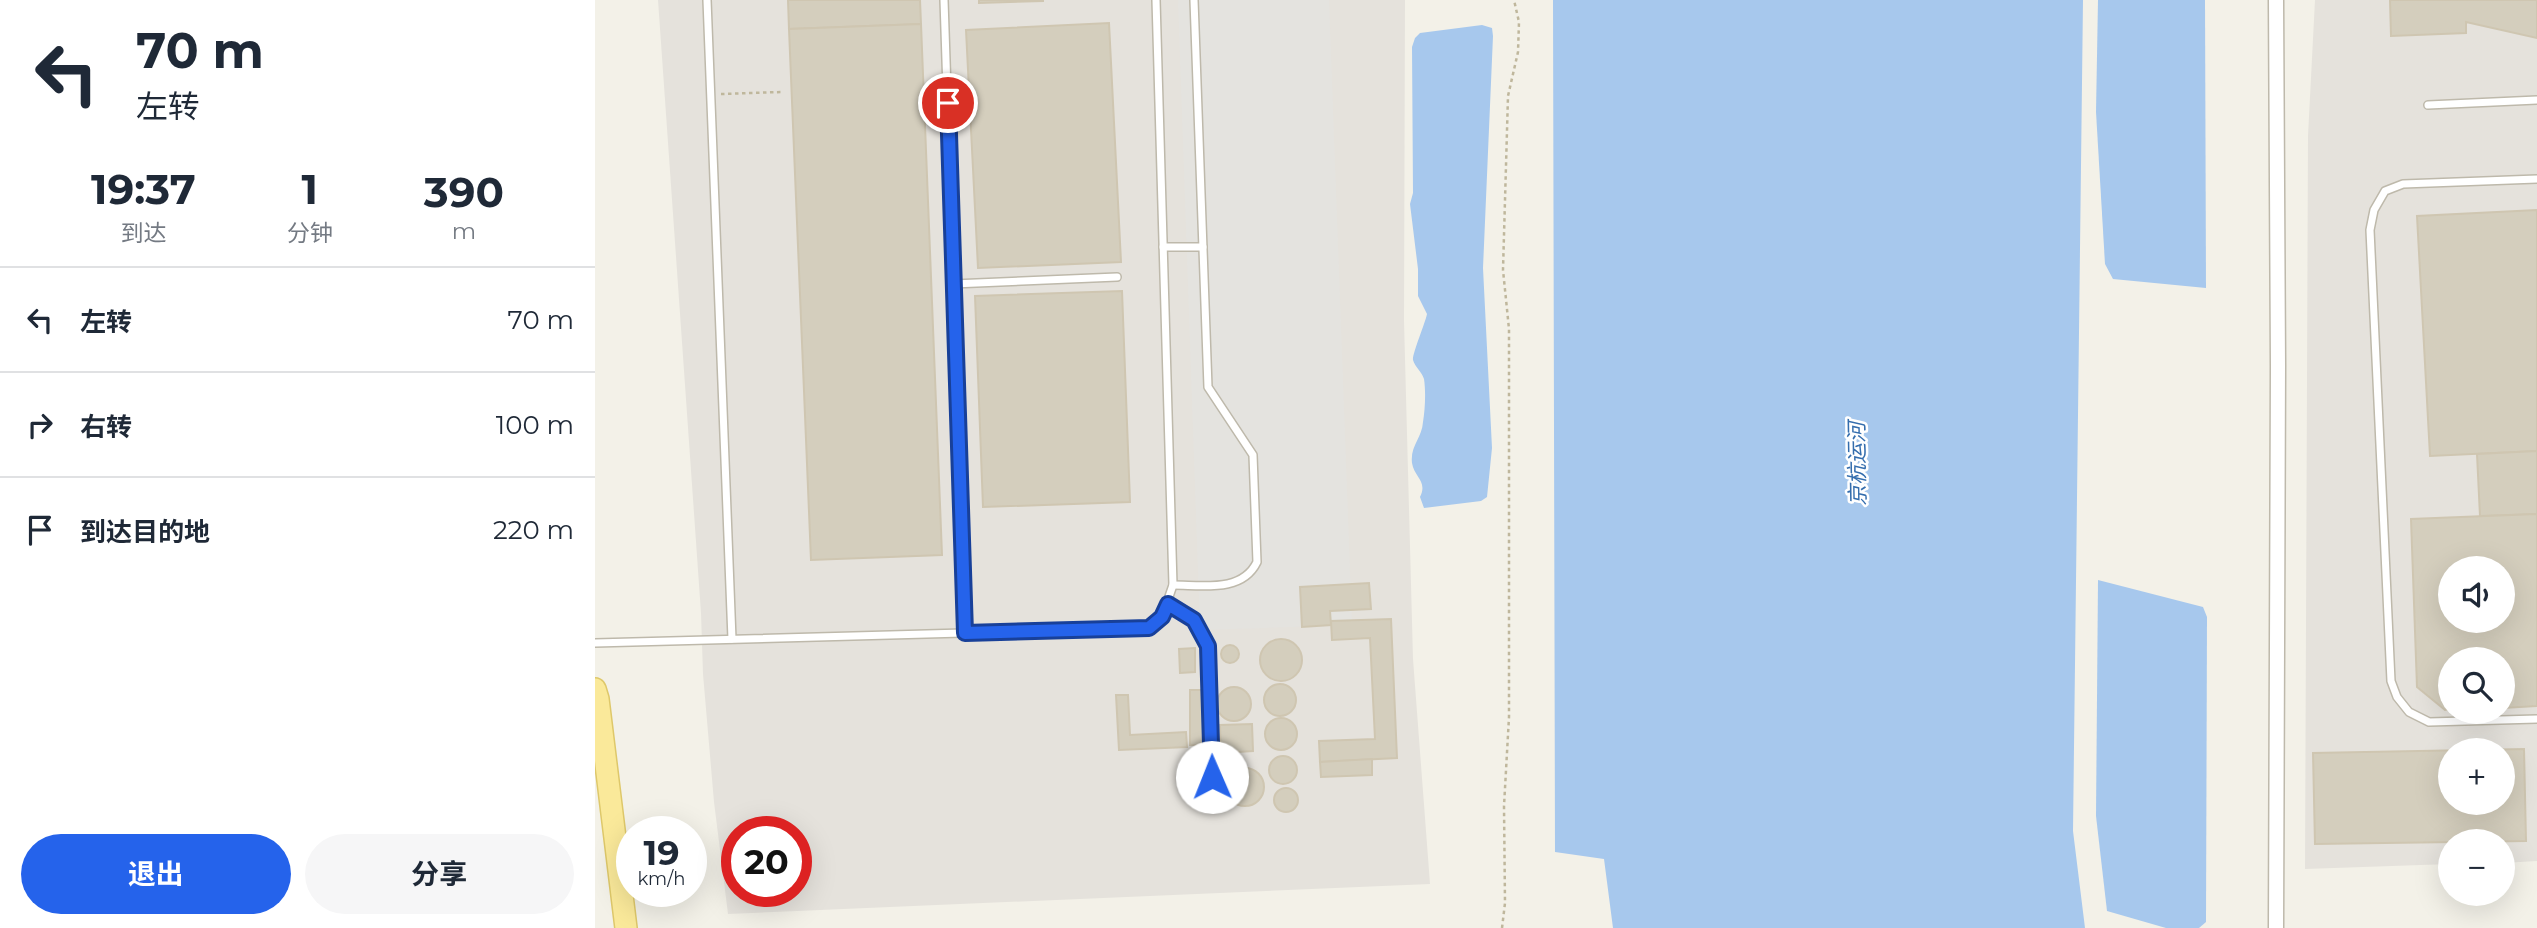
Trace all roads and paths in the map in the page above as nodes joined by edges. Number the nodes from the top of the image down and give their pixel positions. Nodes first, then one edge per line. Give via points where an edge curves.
1 (707, 0) edge
2 (944, 0) edge
3 (1156, 0) edge
4 (1194, 0) edge
5 (1514, 0) edge
6 (2276, 0) edge
7 (781, 92) dead end
8 (711, 95) junction
9 (2537, 100) edge
10 (2428, 105) dead end
11 (2537, 179) edge
12 (1163, 247) junction
13 (1203, 247) junction
14 (1117, 277) dead end
15 (953, 284) junction
16 (1173, 585) junction
17 (1168, 604) junction
18 (965, 633) junction
19 (732, 639) junction
20 (595, 643) edge
21 (595, 689) edge
22 (2537, 719) edge
23 (1213, 802) dead end
24 (626, 928) edge
25 (1502, 928) edge
26 (2276, 928) edge

1 - 8 lane
2 - 15 lane
3 - 12 lane
4 - 13 lane
5 - 25 path via 1518,51 1508,96 1503,270 1509,329 1509,717
6 - 26 street
7 - 8 path
8 - 19 lane
9 - 10 lane
11 - 22 lane via 2403,184 2385,191 2370,230 2391,681 2409,712 2429,722
12 - 13 lane
12 - 16 lane
13 - 16 lane via 1207,387 1253,455 1257,562 1241,581
14 - 15 lane
15 - 18 lane
16 - 17 lane
17 - 18 lane via 1149,628
17 - 23 lane via 1194,620 1208,646
18 - 19 lane
19 - 20 lane
21 - 24 main road

